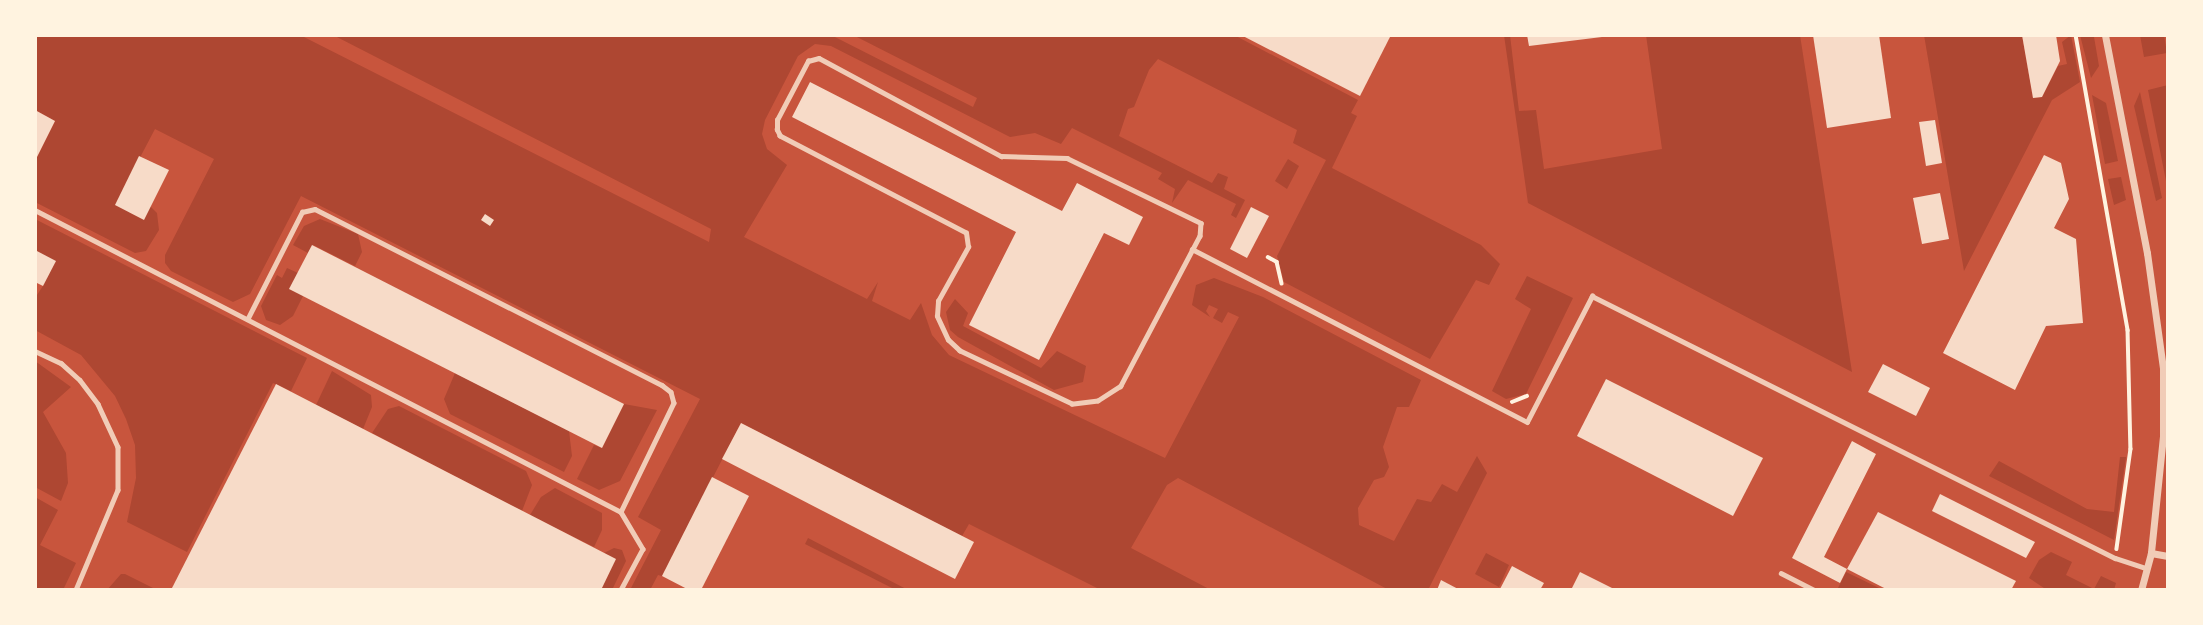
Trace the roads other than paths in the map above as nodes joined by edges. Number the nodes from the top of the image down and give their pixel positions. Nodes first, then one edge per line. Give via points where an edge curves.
1 (2105, 35) edge
2 (35, 210) edge
3 (1192, 249) junction
4 (248, 318) junction
5 (35, 351) edge
6 (621, 512) junction
7 (2151, 554) junction
8 (2168, 556) edge
9 (2147, 568) junction
10 (1781, 573) dead end
11 (76, 590) edge
12 (621, 590) edge
13 (1815, 590) edge
14 (2141, 590) edge

1 - 7 street via 2147,253 2163,369
2 - 4 lane
3 - 3 lane via 1121,386 1098,401 1064,402 960,351 941,329 937,302 968,247 966,233 780,136 777,120 808,61 824,60 1001,156 1067,158 1194,217 1202,229
3 - 9 lane via 1527,422 1592,296 2115,558
4 - 6 lane
4 - 6 lane via 302,212 315,209 662,385 671,392 674,403
5 - 11 lane via 61,363 80,380 98,404 118,447 118,490
6 - 12 lane via 643,549
7 - 8 street
7 - 9 street
9 - 14 street
10 - 13 lane

